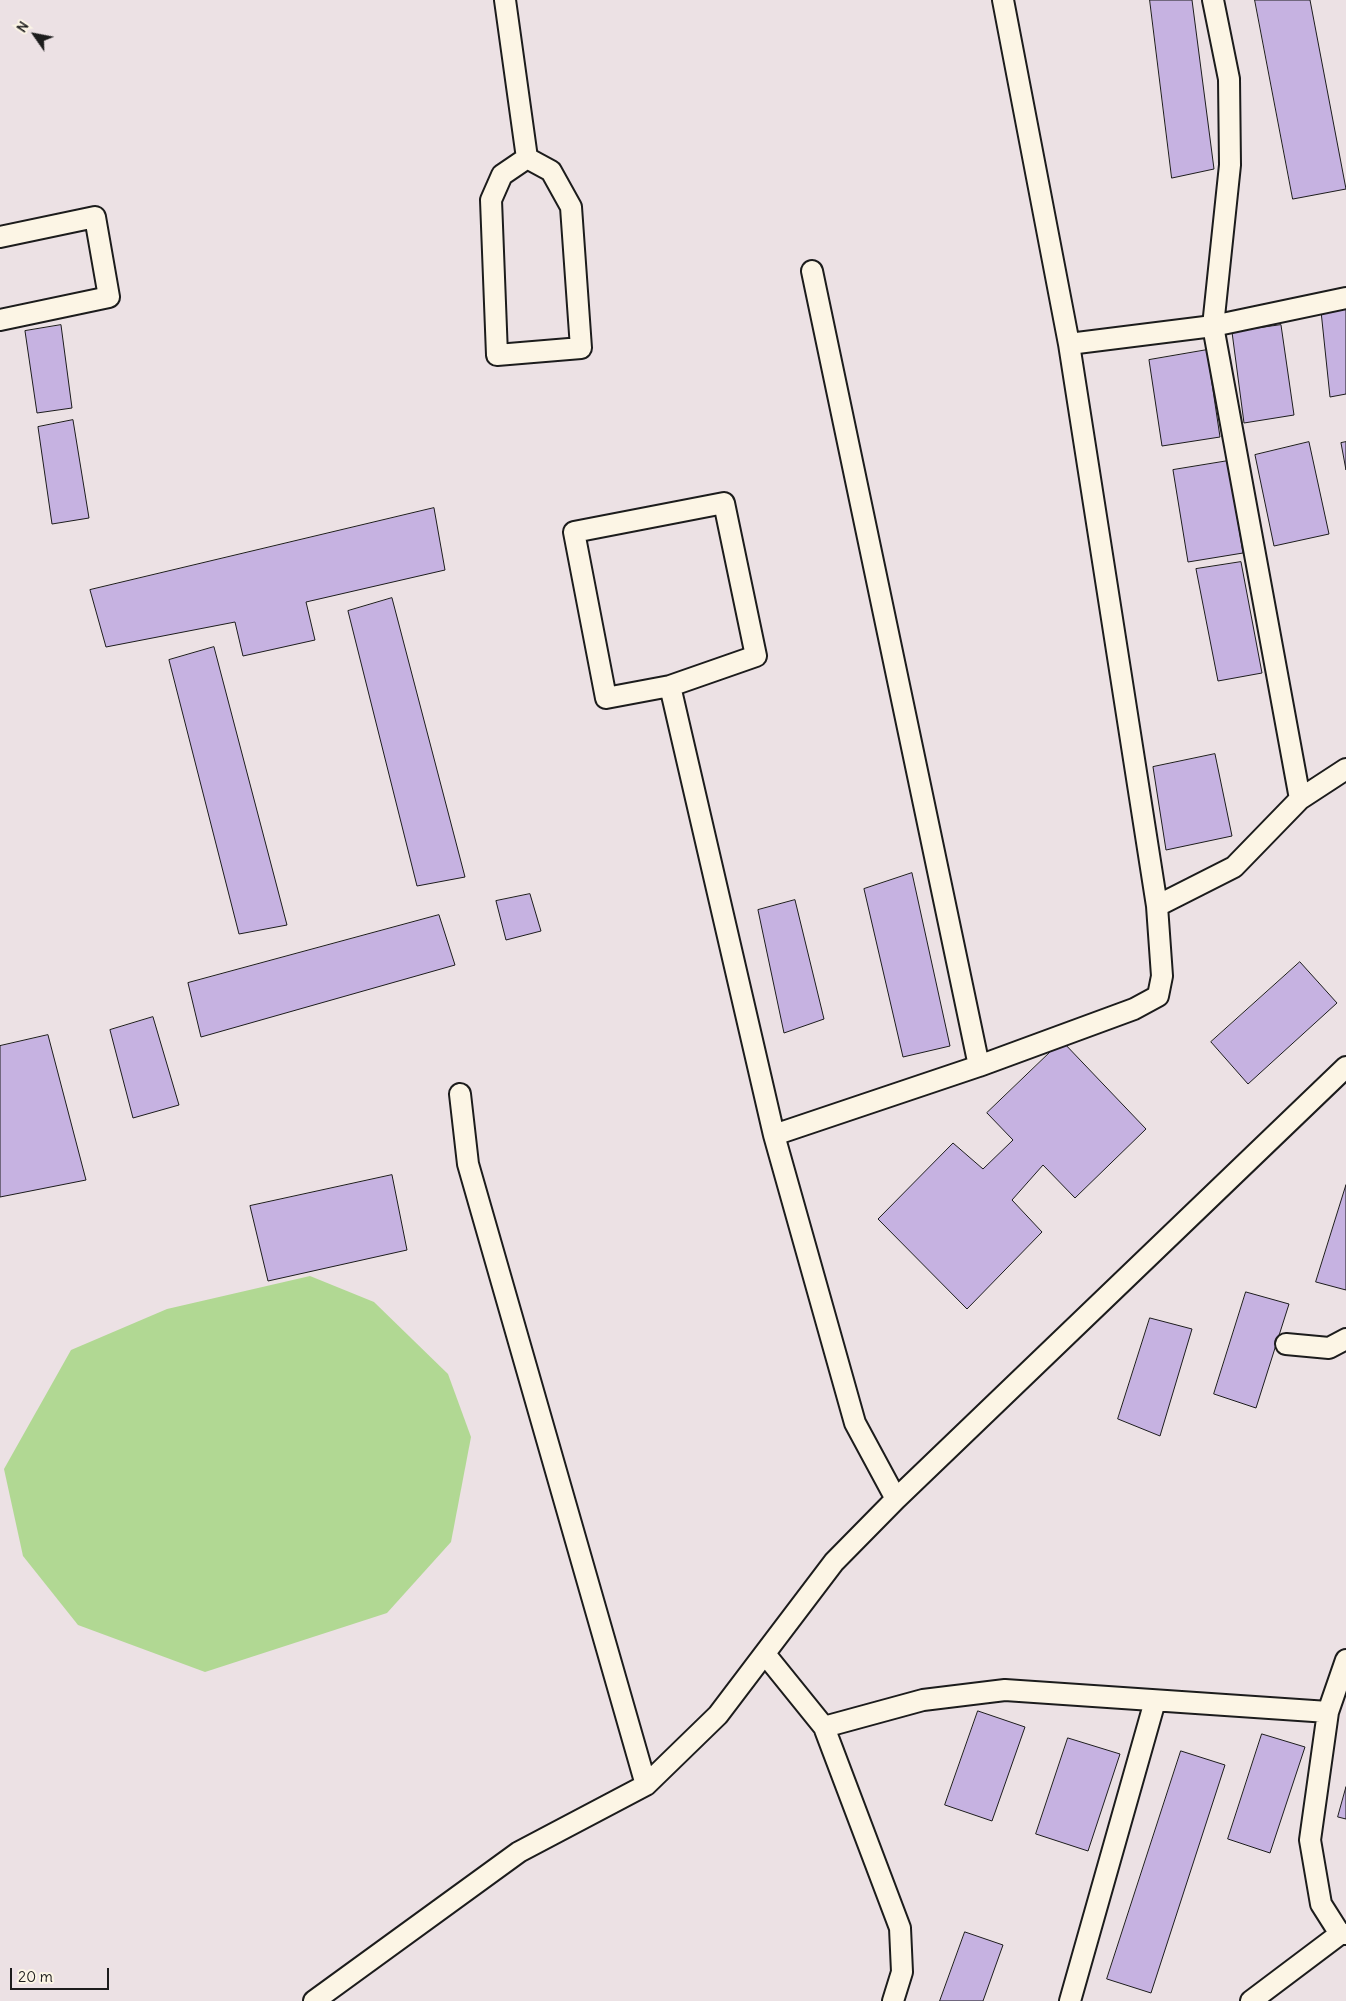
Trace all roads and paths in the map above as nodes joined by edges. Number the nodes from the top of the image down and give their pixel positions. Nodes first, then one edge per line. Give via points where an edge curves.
1 (504, 0) edge
2 (1003, 0) edge
3 (1213, 0) edge
4 (527, 158) junction
5 (0, 237) edge
6 (812, 271) dead end
7 (1346, 298) edge
8 (0, 320) edge
9 (1213, 326) junction
10 (1069, 344) junction
11 (670, 686) junction
12 (1346, 769) edge
13 (1300, 799) junction
14 (1157, 906) junction
15 (979, 1066) junction
16 (1346, 1068) edge
17 (460, 1094) dead end
18 (774, 1135) junction
19 (1346, 1339) edge
20 (1286, 1344) dead end
21 (896, 1499) junction
22 (764, 1654) junction
23 (1346, 1660) edge
24 (1155, 1700) junction
25 (1328, 1712) junction
26 (824, 1727) junction
27 (646, 1785) junction
28 (1343, 1934) edge
29 (314, 2001) edge
30 (893, 2001) edge
31 (1070, 2001) edge
32 (1252, 2001) edge

1 - 4 lane
2 - 10 lane
3 - 9 lane via 1230,79 1230,165
4 - 4 lane via 551,172 570,207 581,348 497,355 491,200 502,174
5 - 8 lane via 96,217 109,297
6 - 15 lane
7 - 9 lane
9 - 10 lane
9 - 13 lane
10 - 14 lane
11 - 11 lane via 606,698 574,532 724,503 756,656
11 - 18 lane
12 - 13 lane
13 - 14 lane via 1234,867
14 - 15 lane via 1162,976 1158,996
15 - 18 lane
16 - 21 lane
17 - 27 lane via 468,1164
18 - 21 lane via 855,1423
19 - 20 lane via 1329,1348
21 - 22 lane via 834,1562
22 - 26 lane
22 - 27 lane via 718,1715
23 - 25 lane
24 - 25 lane
24 - 26 lane via 1005,1690 923,1700
24 - 31 lane
25 - 28 lane via 1310,1840 1321,1904
26 - 30 lane via 900,1928 902,1972
27 - 29 lane via 520,1852
28 - 32 lane

